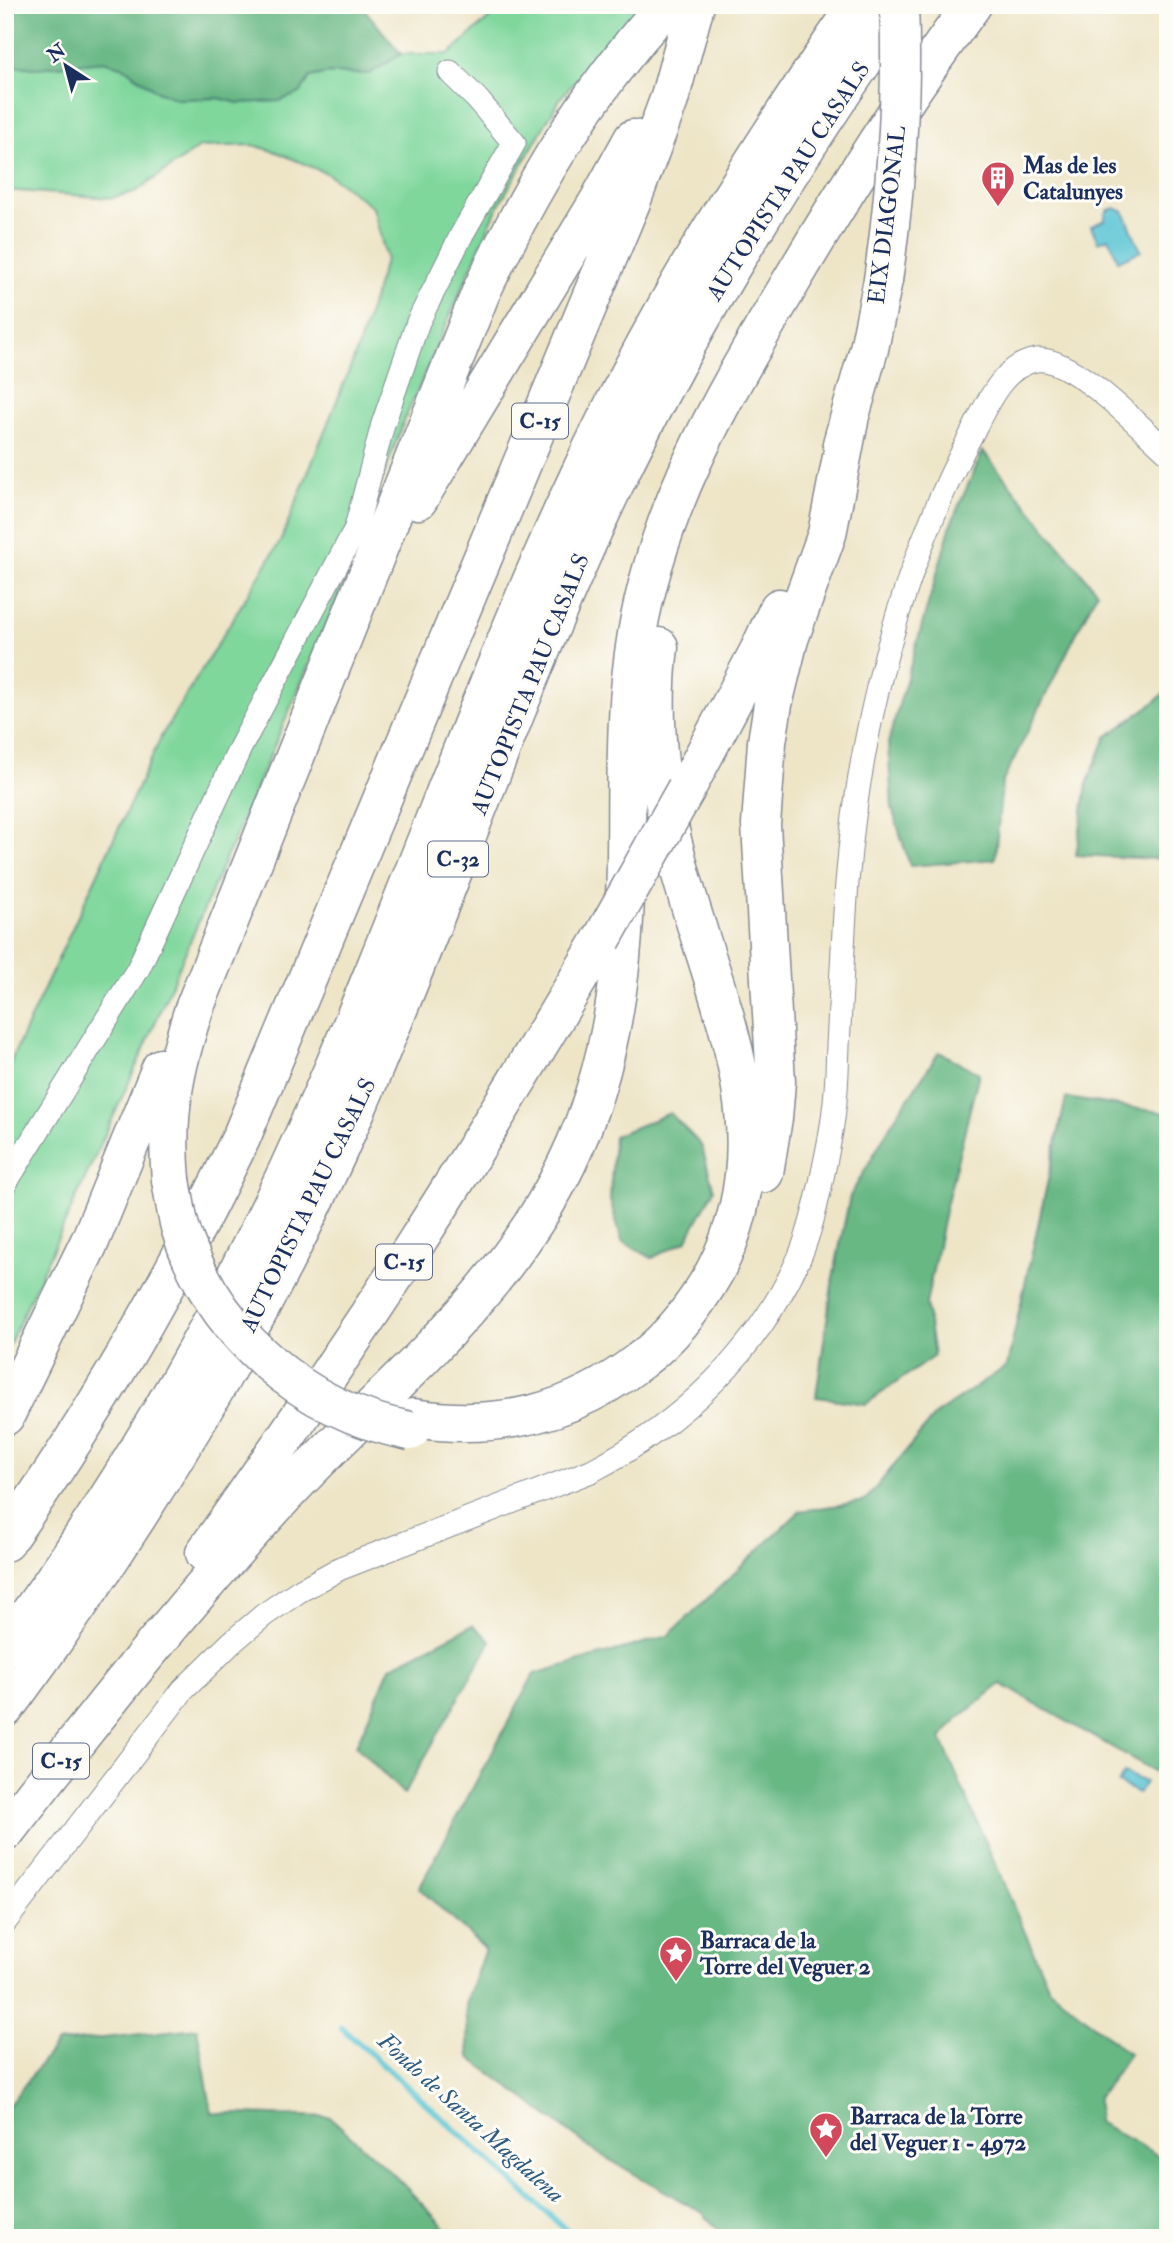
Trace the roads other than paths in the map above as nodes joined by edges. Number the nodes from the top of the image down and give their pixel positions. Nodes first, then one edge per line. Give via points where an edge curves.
1 (666, 5) edge
2 (695, 5) edge
3 (858, 5) edge
4 (901, 5) edge
5 (972, 5) edge
6 (684, 43) junction
7 (450, 72) dead end
8 (828, 218) junction
9 (849, 421) junction
10 (1168, 452) edge
11 (248, 870) junction
12 (177, 1178) junction
13 (5, 1184) edge
14 (5, 1416) edge
15 (411, 1425) junction
16 (5, 1542) edge
17 (189, 1575) junction
18 (5, 1647) edge
19 (117, 1689) junction
20 (5, 1707) edge
21 (5, 1807) edge
22 (5, 1832) edge
23 (5, 1922) edge

1 - 11 highway via 586,103 513,225 481,292
2 - 6 highway, C-15
3 - 18 highway, AUTOPISTA PAU CASALS / C-32 via 719,215 584,464 499,657 342,1049 237,1276 131,1460
4 - 9 highway, EIX DIAGONAL / C-15, bridge via 893,201 883,280
4 - 20 highway, AUTOPISTA PAU CASALS / C-32 via 748,237 697,324 619,476 534,666 353,1118 259,1312 167,1472 100,1576
5 - 8 highway
6 - 12 highway via 660,74 619,166 432,474 389,557 206,1013 188,1074
6 - 16 highway, C-15 via 669,100 631,202 241,1138 117,1372
7 - 13 street via 514,143 418,322 383,425 356,528 240,748 138,969
8 - 15 highway via 699,477 674,556 657,657 660,766 677,863 725,1017 745,1108 746,1164 732,1231 707,1285 683,1318 622,1376 595,1392 533,1415
8 - 19 highway via 725,393 684,476 657,554 631,671 626,726 626,862 616,1002 601,1076 569,1160 549,1201 496,1277 273,1508
9 - 15 highway via 827,534 789,639 767,742 761,825 776,1082 763,1179 737,1254 719,1291 680,1343 628,1387 600,1403 556,1421 501,1434 465,1436
9 - 17 highway, C-15, bridge via 829,485 759,651 602,939 414,1247
10 - 23 street via 1076,373 1054,362 1036,360 1005,378 992,395 951,474 893,635 856,797 835,1110 815,1214 784,1288 736,1358 703,1394 630,1451 591,1471 341,1568 264,1615 183,1690
11 - 12 highway via 194,1009 176,1071 168,1148
11 - 14 highway via 90,1241
12 - 15 highway via 207,1259 258,1334 292,1365 335,1393
17 - 19 highway, C-15 via 171,1608 130,1661
17 - 21 highway
19 - 22 highway, C-15

